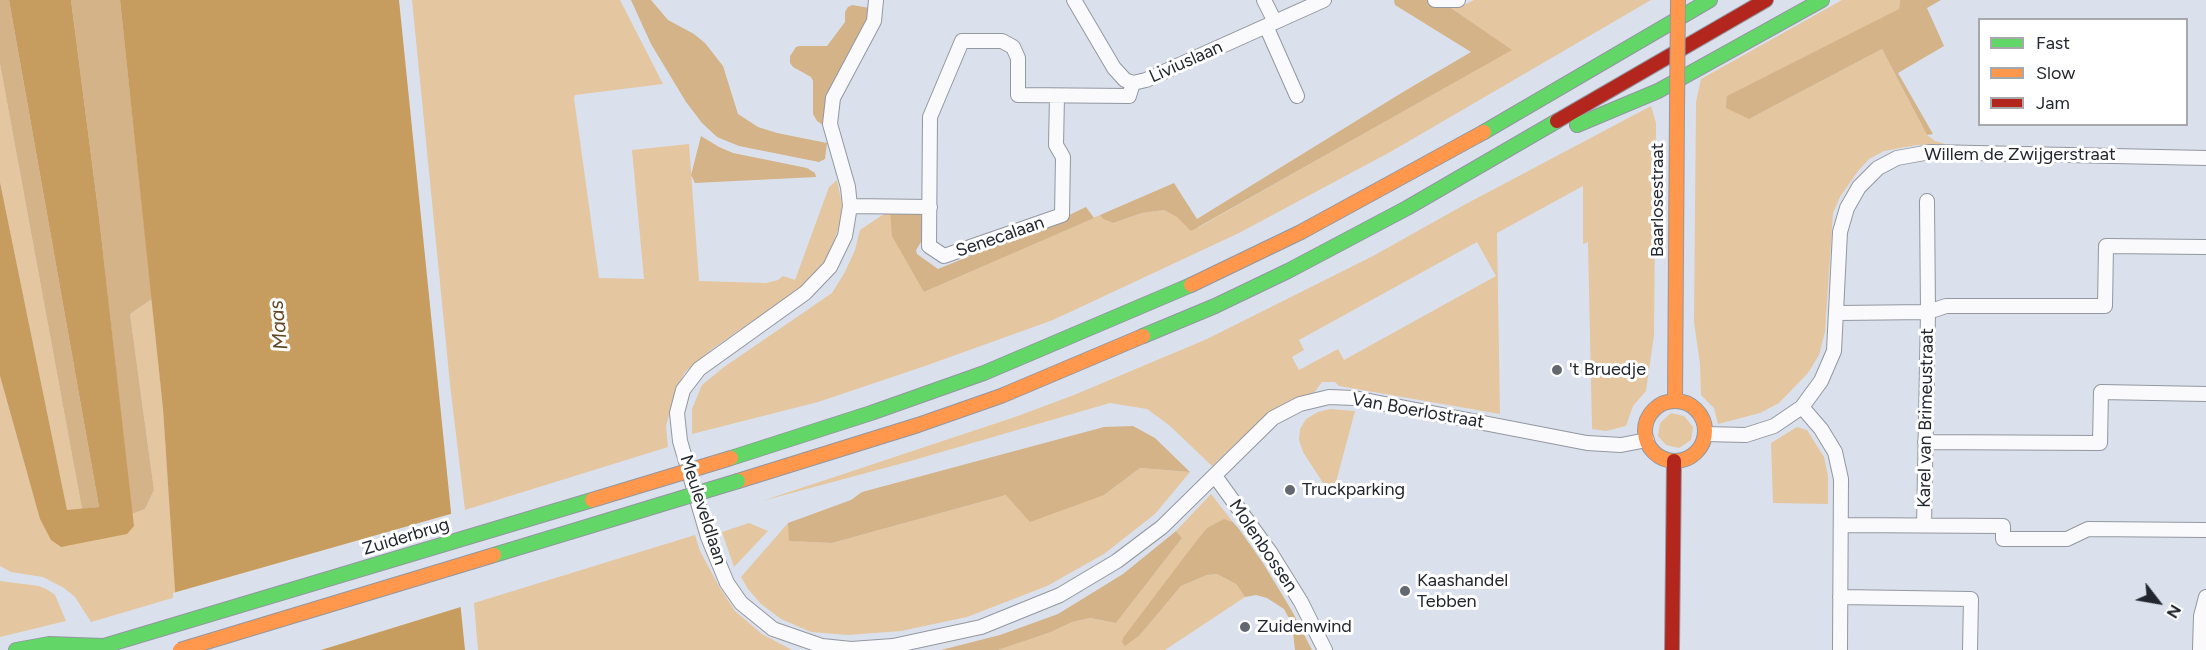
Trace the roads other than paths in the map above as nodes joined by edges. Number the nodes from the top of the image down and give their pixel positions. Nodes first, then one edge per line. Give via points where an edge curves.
1 (876, 0) edge
2 (1074, 0) edge
3 (1264, 0) edge
4 (1324, 0) edge
5 (1435, 0) edge
6 (1458, 0) edge
7 (1678, 0) edge
8 (1710, 0) edge
9 (1766, 0) edge
10 (1822, 0) edge
11 (1271, 24) junction
12 (1133, 83) junction
13 (1057, 96) junction
14 (1297, 96) dead end
15 (2206, 158) edge
16 (1491, 160) junction
17 (1927, 201) dead end
18 (850, 206) junction
19 (930, 207) junction
20 (2206, 247) edge
21 (1928, 312) junction
22 (1838, 313) junction
23 (2206, 394) edge
24 (1675, 401) junction
25 (1802, 407) junction
26 (1705, 434) junction
27 (1647, 440) junction
28 (1925, 442) junction
29 (1674, 461) junction
30 (1215, 476) junction
31 (1841, 525) junction
32 (1924, 525) junction
33 (2206, 530) edge
34 (1840, 597) junction
35 (2206, 597) edge
36 (98, 648) edge
37 (16, 650) edge
38 (180, 650) edge
39 (1325, 650) edge
40 (1672, 650) edge
41 (1840, 650) edge
42 (1970, 650) edge
43 (2200, 650) edge

1 - 18 street, Meuleveldlaan via 874,21 834,98 830,124
2 - 12 street, Liviuslaan via 1114,68
3 - 11 street
4 - 11 street, Liviuslaan
5 - 6 street
7 - 24 main road, Baarlosestraat, bridge
8 - 36 main road, Zuiderbrug, bridge via 1544,98 1301,232 1107,324 984,373 731,458
9 - 16 main road
10 - 16 main road via 1658,91
11 - 12 street, Liviuslaan
11 - 14 street
12 - 13 street, Senecalaan via 1129,96
13 - 19 street, Senecalaan via 1056,146 1063,157 1062,215 944,256 929,246
13 - 19 street, Senecalaan via 1018,94 1018,58 1013,47 1002,42 962,41 930,117
15 - 22 street, Willem de Zwijgerstraat via 1930,152 1897,158 1878,168 1859,187 1847,208 1840,232
16 - 38 main road, bridge via 1288,271 1215,306 990,400 738,482
17 - 21 street, Karel van Brimeustraat
18 - 19 street
18 - 30 street, Meuleveldlaan via 845,236 830,267 805,294 699,369 684,390 677,413 680,441 708,537 727,583 741,603 773,629 822,646 851,649 893,646 981,627 1060,595 1117,561 1162,527
20 - 21 street via 2106,246 2105,306 1946,306
21 - 22 street
21 - 28 street, Karel van Brimeustraat
22 - 25 street, Willem de Zwijgerstraat via 1834,351 1821,381
23 - 28 street via 2101,392 2100,443
24 - 26 main road via 1697,410
24 - 27 main road via 1660,405 1649,416 1645,427
25 - 26 street, Willem de Zwijgerstraat via 1774,426 1746,435
25 - 31 street via 1835,452 1841,479
26 - 29 main road via 1694,454
27 - 29 main road via 1657,454
27 - 30 street, Van Boerlostraat via 1621,445 1587,443 1354,398 1329,397 1300,404 1273,418
28 - 32 street, Karel van Brimeustraat
29 - 40 main road
30 - 39 street, Molenbossen via 1270,552
31 - 32 street
31 - 34 street
32 - 33 street via 2003,526 2003,539 2067,539 2088,529
34 - 41 street
34 - 42 street via 1971,599
35 - 43 street
36 - 37 main road, Zuiderbrug via 49,644

